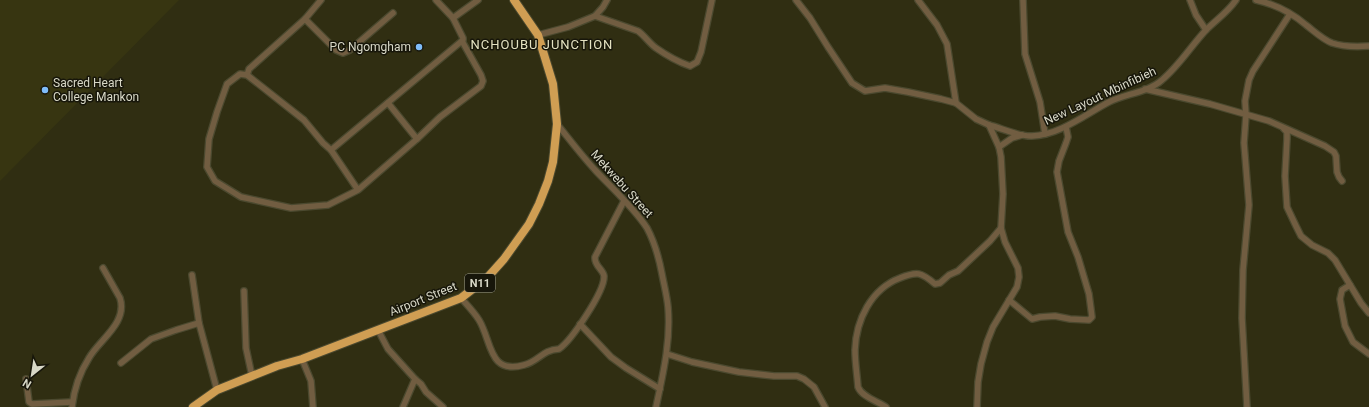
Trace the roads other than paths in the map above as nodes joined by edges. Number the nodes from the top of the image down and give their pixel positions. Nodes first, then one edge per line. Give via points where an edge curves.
1 (321, 0) edge
2 (436, 0) edge
3 (478, 0) edge
4 (514, 0) edge
5 (606, 0) edge
6 (712, 0) edge
7 (796, 0) edge
8 (918, 0) edge
9 (1023, 0) edge
10 (1190, 0) edge
11 (1236, 0) edge
12 (1256, 0) edge
13 (393, 13) dead end
14 (1290, 14) junction
15 (595, 16) junction
16 (453, 18) junction
17 (305, 19) junction
18 (1206, 30) junction
19 (538, 35) junction
20 (462, 41) junction
21 (1369, 46) edge
22 (247, 74) junction
23 (1144, 89) junction
24 (388, 103) junction
25 (956, 103) junction
26 (1246, 115) junction
27 (557, 124) junction
28 (988, 125) junction
29 (1066, 127) junction
30 (1284, 129) junction
31 (1045, 134) junction
32 (1023, 135) junction
33 (417, 139) junction
34 (999, 147) junction
35 (331, 150) junction
36 (1342, 181) dead end
37 (358, 190) junction
38 (624, 200) junction
39 (1001, 228) junction
40 (103, 268) dead end
41 (192, 275) dead end
42 (1350, 286) junction
43 (244, 291) dead end
44 (461, 298) junction
45 (1008, 300) junction
46 (1369, 313) edge
47 (199, 323) junction
48 (580, 324) junction
49 (378, 330) junction
50 (667, 354) junction
51 (1369, 354) edge
52 (302, 358) junction
53 (121, 363) dead end
54 (252, 376) junction
55 (26, 379) dead end
56 (415, 379) junction
57 (660, 389) junction
58 (217, 390) junction
59 (72, 404) edge
60 (193, 407) edge
61 (313, 407) edge
62 (403, 407) edge
63 (443, 407) edge
64 (656, 407) edge
65 (825, 407) edge
66 (886, 407) edge
67 (978, 407) edge
68 (1247, 407) edge

1 - 17 street
2 - 16 street
3 - 16 street
4 - 19 highway, Airport Street / N11
5 - 15 street
6 - 15 street via 698,62 690,66 655,47 638,31
7 - 25 street via 852,82 865,92 885,88
8 - 25 street via 937,25 947,44
9 - 31 street via 1025,54 1040,102
10 - 18 street
11 - 18 street, New Layout Mbinfibieh via 1231,8
12 - 14 street via 1272,4
13 - 17 street via 350,50 343,53 336,50
14 - 21 street via 1331,42 1343,46
14 - 26 street via 1249,80 1245,101
15 - 19 street
16 - 20 street via 463,38
17 - 22 street via 249,69
18 - 23 street, New Layout Mbinfibieh via 1166,77
19 - 27 highway, Airport Street / N11 via 553,84
20 - 24 street
20 - 33 street via 482,75 481,86 440,117
22 - 35 street via 304,120
22 - 37 street via 240,74 227,84 217,112 209,139 207,167 215,181 242,197 291,208 328,205
23 - 26 street
23 - 29 street, New Layout Mbinfibieh via 1110,102
24 - 33 street
24 - 35 street
25 - 28 street, New Layout Mbinfibieh
26 - 30 street via 1269,121
26 - 68 street via 1244,143 1249,205 1242,318
27 - 38 street, Mekwebu Street
27 - 44 highway, Airport Street / N11 via 553,162 548,180 529,224 500,264 487,278
28 - 32 street, New Layout Mbinfibieh
28 - 34 street
29 - 31 street, New Layout Mbinfibieh
29 - 45 street via 1068,137 1059,161 1058,172 1068,232 1078,257 1092,317 1089,320 1056,316 1032,319
30 - 36 street via 1334,152 1337,172
30 - 42 street via 1287,132 1287,207 1301,236 1335,260
31 - 32 street, New Layout Mbinfibieh
32 - 34 street via 1012,138
33 - 37 street
34 - 39 street via 1003,194
35 - 37 street
38 - 48 street via 595,257 604,276 595,302
38 - 50 street, Mekwebu Street via 646,227 658,255 668,306
39 - 45 street via 1018,268 1018,282
39 - 66 street via 958,270 940,283 935,284 923,274 910,274 893,280 878,291 863,313 855,349 858,387 863,394
40 - 59 street via 120,298 122,311 111,332 90,356 80,374
41 - 47 street
42 - 46 street
42 - 51 street via 1342,290 1340,299 1345,326 1353,342
43 - 54 street via 246,348
44 - 48 street via 479,320 493,356 503,366 522,366 531,363 548,350 563,347
44 - 49 highway, Airport Street / N11
45 - 67 street via 987,342 979,376
47 - 53 street via 151,339
47 - 58 street
48 - 57 street via 611,357
49 - 52 highway, Airport Street / N11
49 - 56 street via 388,349
50 - 57 street, Mekwebu Street
50 - 65 street via 739,372 797,376 814,387
52 - 54 highway, Airport Street / N11
52 - 61 street via 312,381
54 - 58 highway, Airport Street / N11
55 - 59 street via 29,402 32,404
56 - 62 street
56 - 63 street
57 - 64 street, Mekwebu Street
58 - 60 highway, Airport Street / N11

